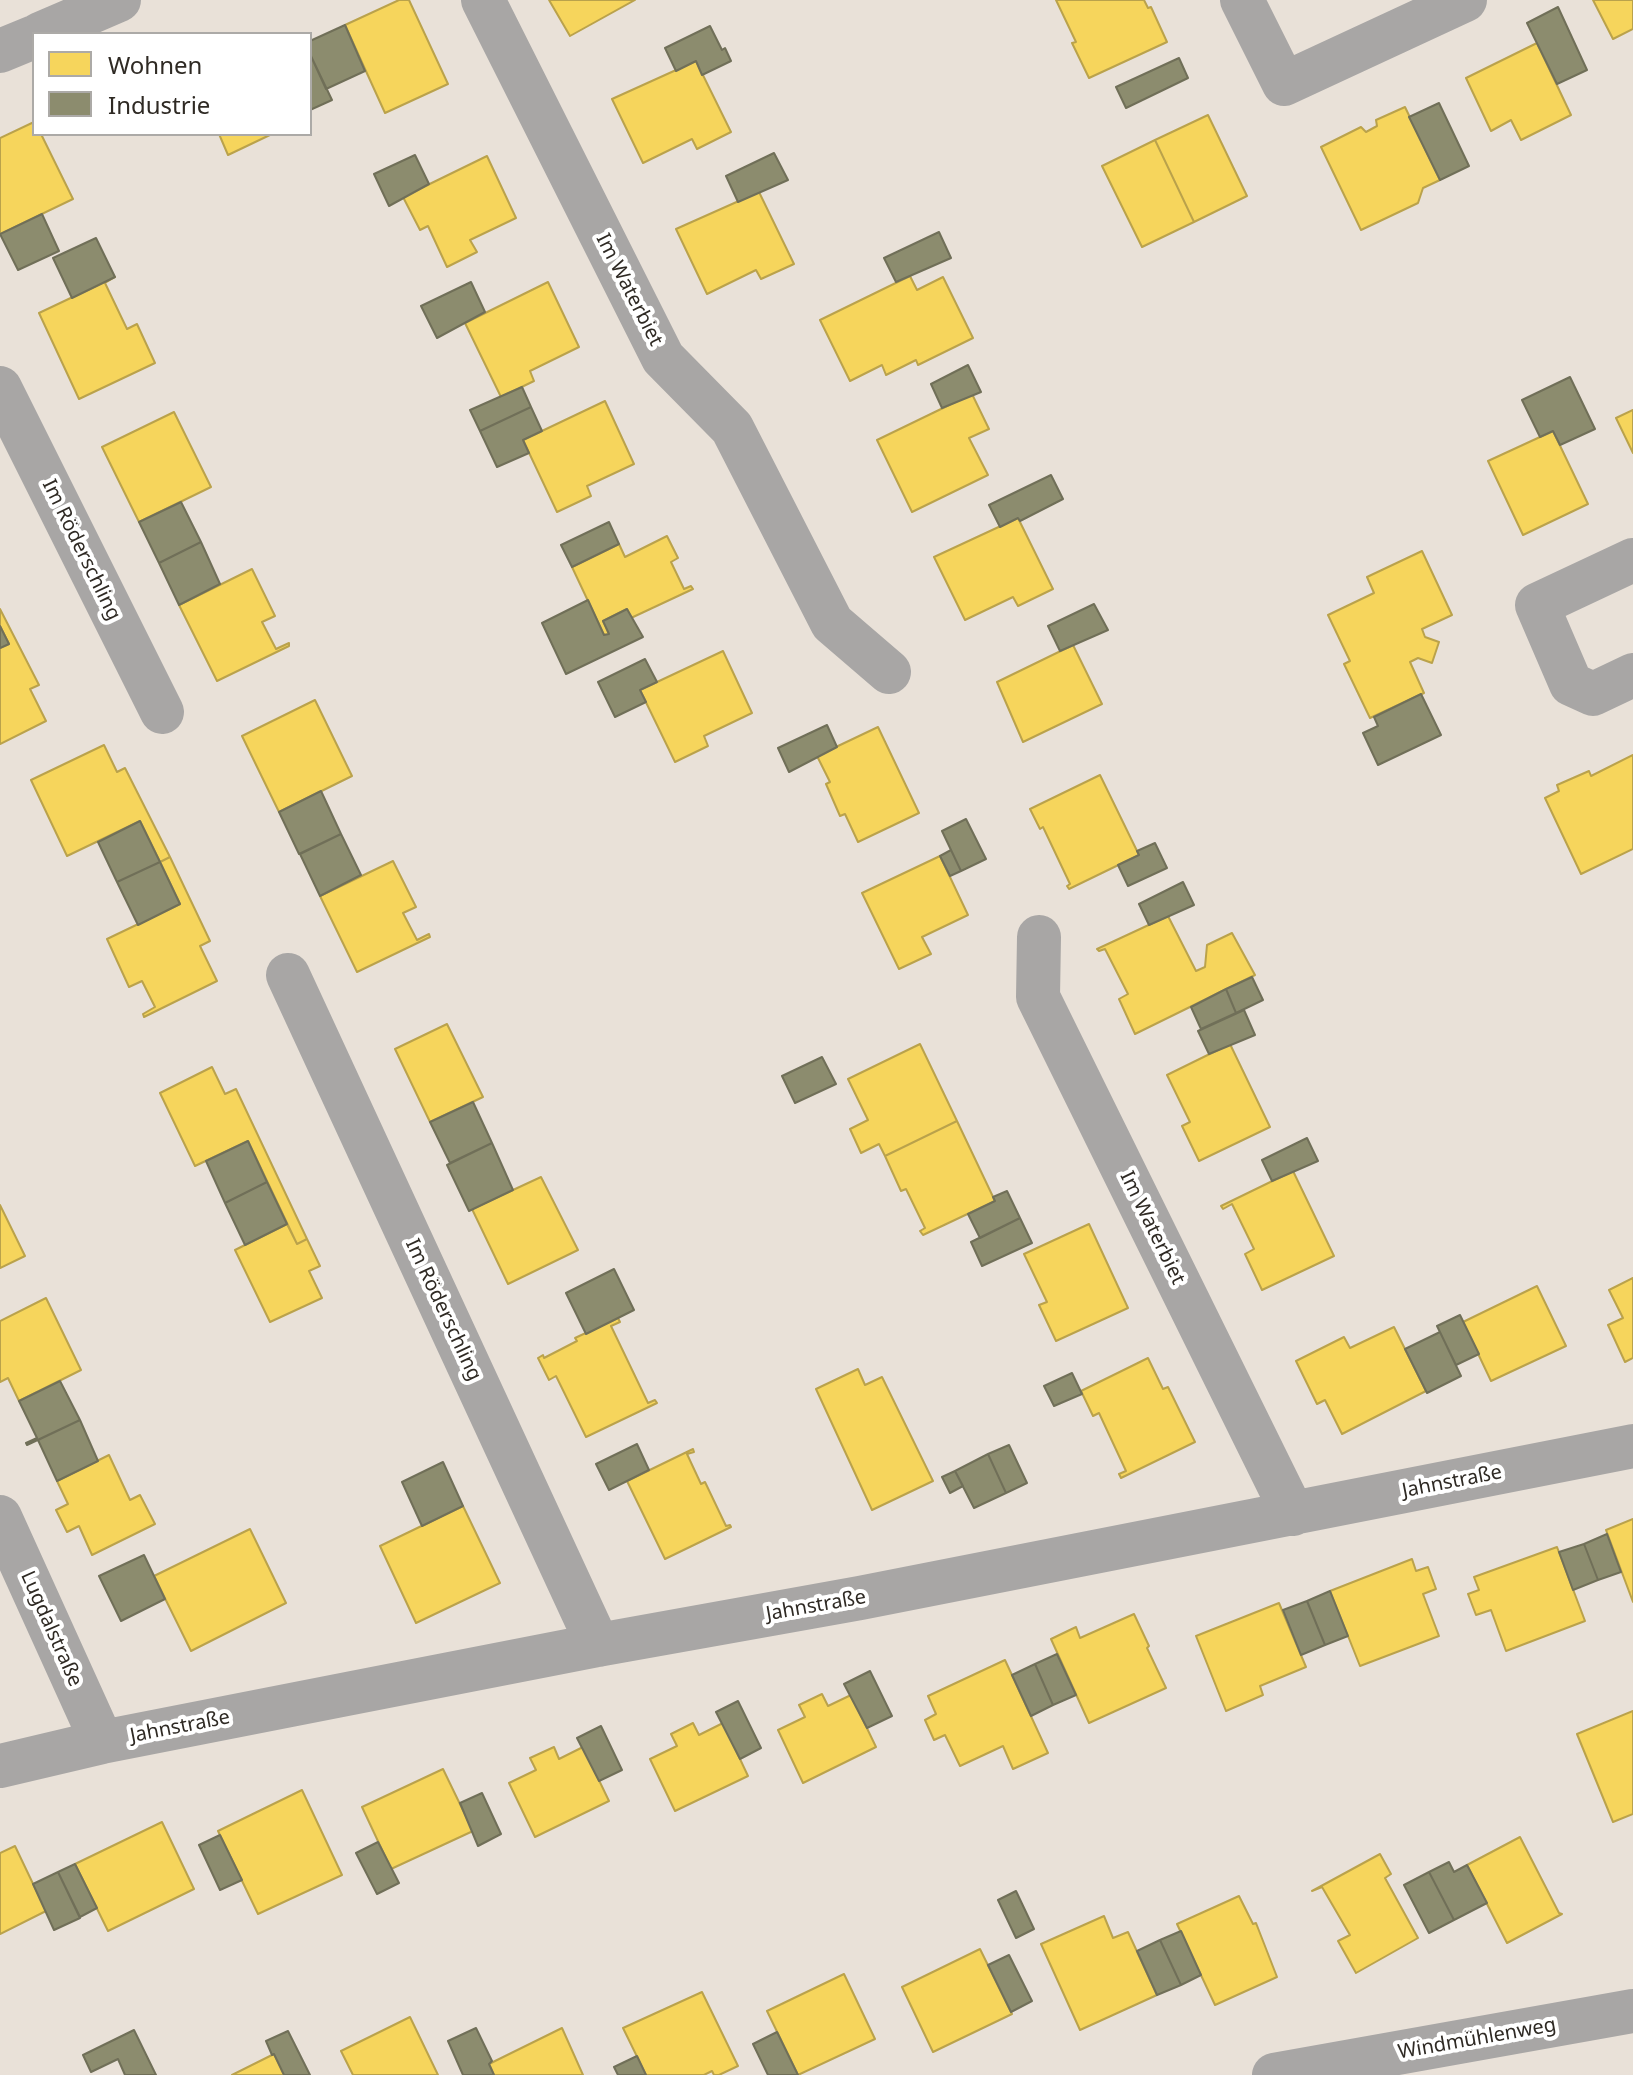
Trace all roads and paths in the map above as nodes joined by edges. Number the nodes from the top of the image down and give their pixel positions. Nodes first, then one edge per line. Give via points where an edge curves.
1 (119, 0) edge
2 (483, 0) edge
3 (1242, 0) edge
4 (1465, 0) edge
5 (45, 32) edge
6 (32, 38) edge
7 (0, 51) edge
8 (0, 388) edge
9 (1633, 560) edge
10 (889, 672) dead end
11 (1633, 675) edge
12 (162, 712) dead end
13 (1039, 937) dead end
14 (288, 975) dead end
15 (1633, 1446) edge
16 (1293, 1514) junction
17 (0, 1517) edge
18 (598, 1645) junction
19 (102, 1742) junction
20 (0, 1766) edge
21 (1633, 2011) edge
22 (1274, 2075) edge

1 - 5 street
2 - 10 street, Im Waterbiet via 663,358 732,428 832,623
3 - 4 street via 1284,84
6 - 7 street
8 - 12 street, Im Röderschling
9 - 11 street via 1537,605 1571,684 1593,694
13 - 16 street, Im Waterbiet via 1038,997
14 - 18 street, Im Röderschling
15 - 16 street, Jahnstraße
16 - 18 street, Jahnstraße
17 - 19 street, Lugdalstraße
18 - 19 street, Jahnstraße
19 - 20 street, Jahnstraße
21 - 22 street, Windmühlenweg

